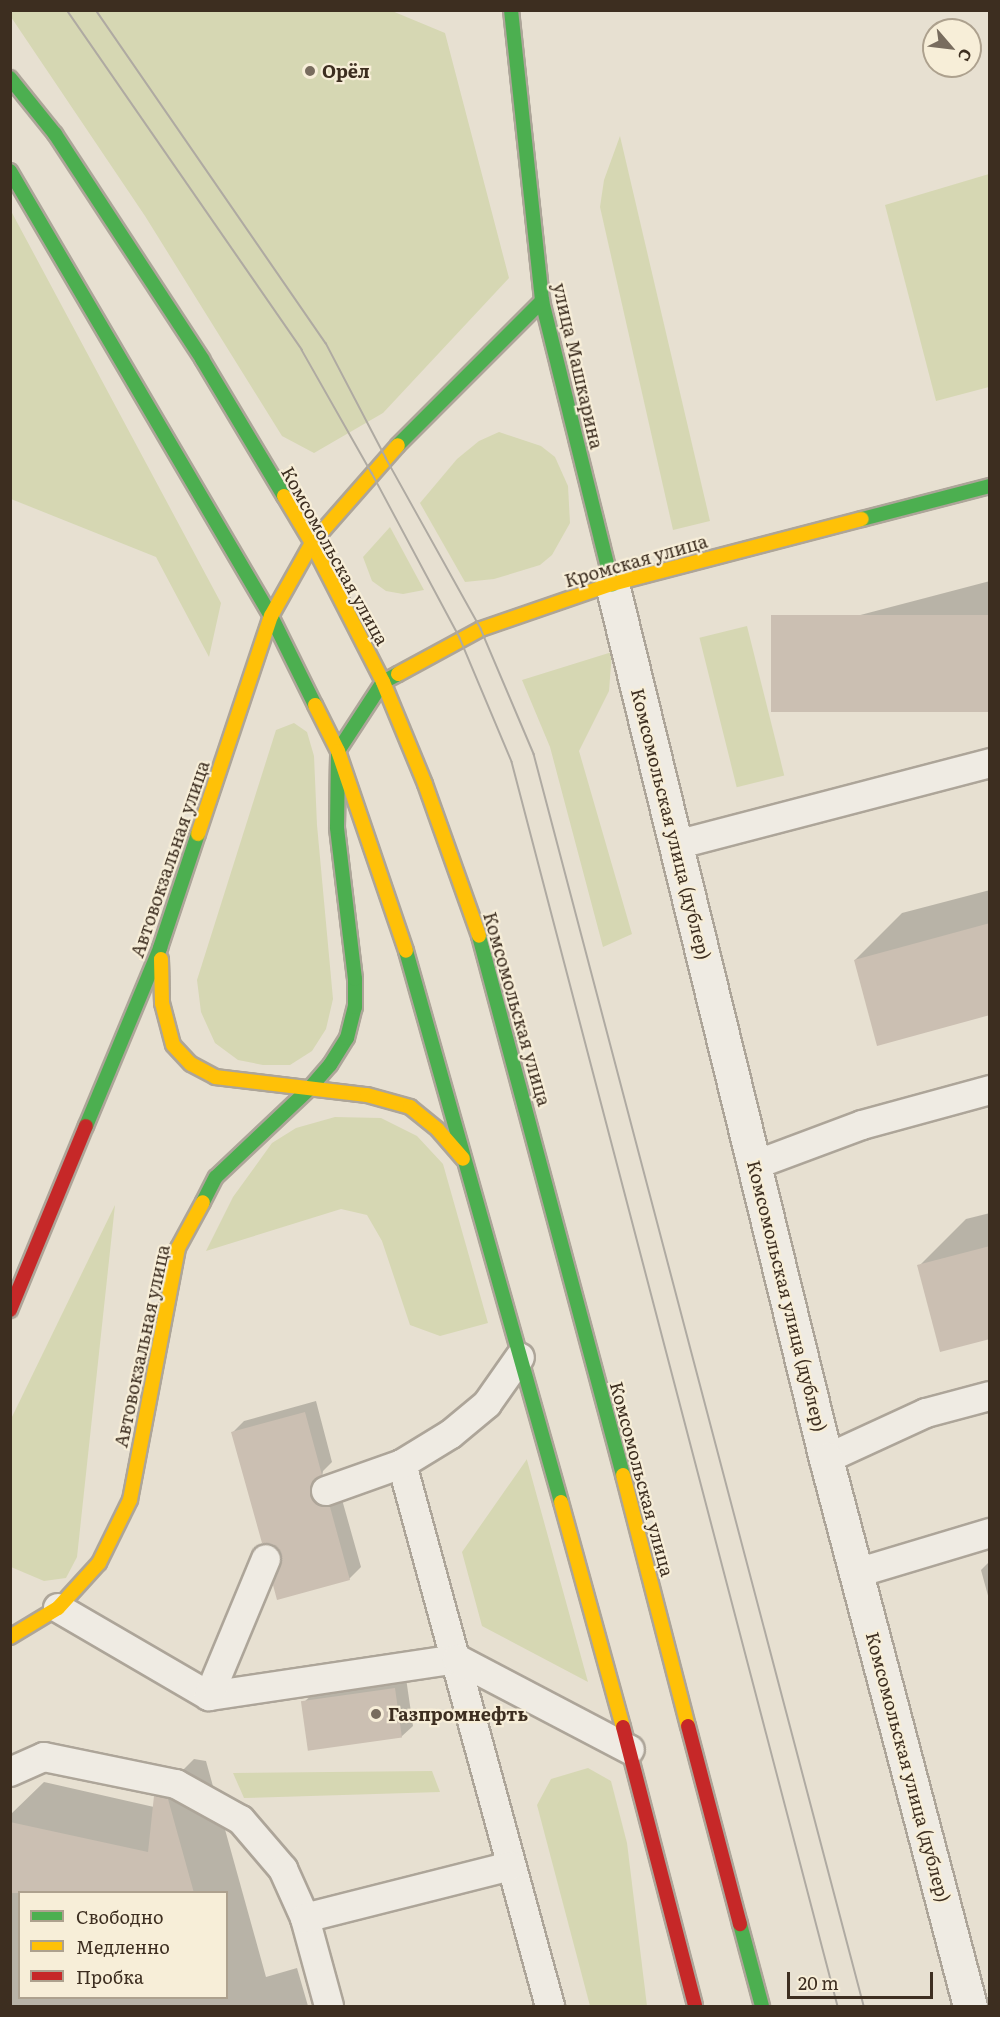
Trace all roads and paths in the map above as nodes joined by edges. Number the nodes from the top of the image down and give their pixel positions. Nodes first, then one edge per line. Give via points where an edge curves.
1 (511, 10) edge
2 (10, 78) edge
3 (10, 171) edge
4 (542, 301) junction
5 (990, 486) edge
6 (312, 543) junction
7 (612, 584) junction
8 (272, 616) junction
9 (383, 682) junction
10 (339, 751) junction
11 (990, 763) edge
12 (676, 845) junction
13 (160, 948) junction
14 (309, 1089) junction
15 (990, 1090) edge
16 (464, 1159) junction
17 (754, 1165) junction
18 (10, 1310) edge
19 (520, 1357) junction
20 (990, 1396) edge
21 (826, 1459) junction
22 (402, 1464) junction
23 (326, 1491) dead end
24 (990, 1533) edge
25 (266, 1559) dead end
26 (857, 1573) junction
27 (58, 1608) junction
28 (10, 1637) edge
29 (457, 1659) junction
30 (209, 1696) junction
31 (630, 1750) junction
32 (10, 1772) edge
33 (511, 1866) junction
34 (304, 1918) junction
35 (330, 2007) edge
36 (550, 2007) edge
37 (695, 2007) edge
38 (762, 2007) edge
39 (970, 2007) edge

1 - 4 main road, улица Машкарина
2 - 6 main road, Комсомольская улица via 55,134 202,359
3 - 8 main road
4 - 6 main road, Автовокзальная улица via 386,458
4 - 7 main road, улица Машкарина
5 - 7 main road, Кромская улица
6 - 8 main road, Автовокзальная улица
6 - 9 main road, Комсомольская улица
7 - 9 main road, Кромская улица via 481,629
7 - 12 street, Комсомольская улица (дублер)
8 - 10 main road
8 - 13 main road, Автовокзальная улица
9 - 10 main road, Кромская улица
9 - 38 main road, Комсомольская улица via 425,784 486,955
10 - 14 main road, Автовокзальная улица via 337,828 356,979 355,1007 347,1038
10 - 16 main road via 411,967
11 - 12 lane
12 - 17 street, Комсомольская улица (дублер)
13 - 14 main road via 165,1014 173,1045 191,1064 215,1077
13 - 18 main road, Автовокзальная улица
14 - 16 main road via 367,1095 410,1107
14 - 27 main road, Автовокзальная улица via 216,1177 178,1248 130,1500 99,1563
15 - 17 lane via 862,1125
16 - 19 main road
17 - 21 street, Комсомольская улица (дублер)
19 - 22 lane via 487,1404 451,1434
19 - 31 main road
20 - 21 lane via 926,1413
21 - 26 street, Комсомольская улица (дублер)
22 - 23 lane
22 - 29 lane
24 - 26 lane
25 - 30 lane
26 - 39 street, Комсомольская улица (дублер)
27 - 28 main road, Автовокзальная улица
27 - 30 lane
29 - 30 lane
29 - 31 lane
29 - 33 lane
31 - 37 main road
32 - 34 lane via 44,1757 176,1784 241,1820 283,1869
33 - 34 lane
33 - 36 lane
34 - 35 lane

